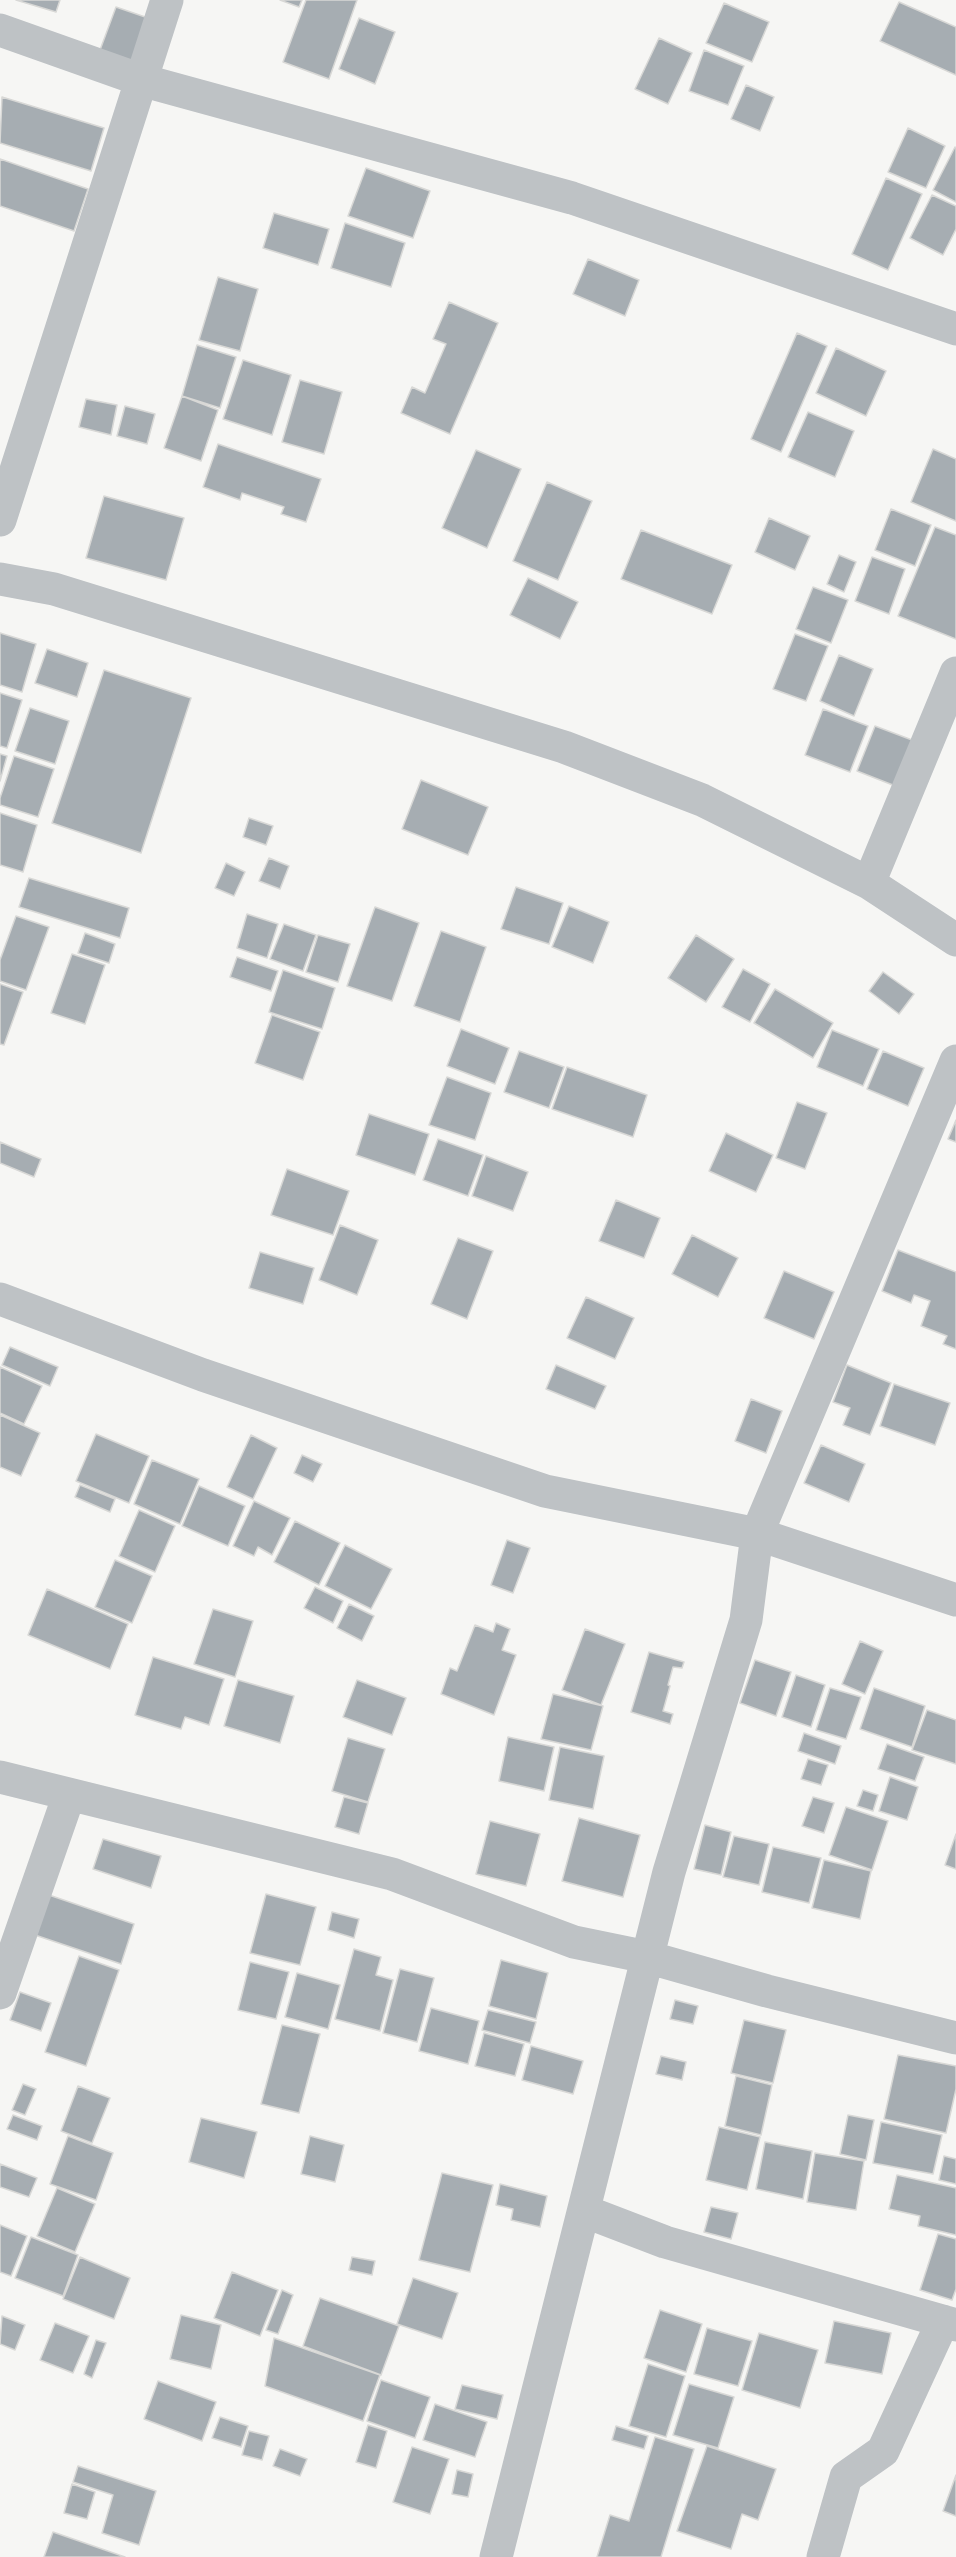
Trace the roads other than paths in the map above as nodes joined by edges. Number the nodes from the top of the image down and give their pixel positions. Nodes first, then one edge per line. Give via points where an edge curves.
1 (167, 0) edge
2 (0, 30) edge
3 (141, 80) junction
4 (956, 329) edge
5 (0, 520) edge
6 (0, 579) edge
7 (956, 673) edge
8 (869, 883) junction
9 (956, 940) edge
10 (956, 1060) edge
11 (0, 1299) edge
12 (757, 1534) junction
13 (956, 1600) edge
14 (0, 1777) edge
15 (69, 1795) junction
16 (647, 1957) junction
17 (0, 1992) edge
18 (956, 2038) edge
19 (584, 2211) junction
20 (950, 2323) edge
21 (496, 2557) edge
22 (823, 2557) edge

1 - 3 street
2 - 3 street
3 - 4 street via 572,198
3 - 5 street
6 - 8 street via 54,589 564,747 702,800
7 - 8 street
8 - 9 street
10 - 12 street
11 - 12 street via 203,1375 545,1491
12 - 13 street
12 - 16 street via 746,1620
14 - 15 street
15 - 16 street via 392,1874 574,1942
15 - 17 street
16 - 18 street
16 - 19 street
19 - 20 street via 665,2242
19 - 21 street
20 - 22 street via 883,2451 846,2477

